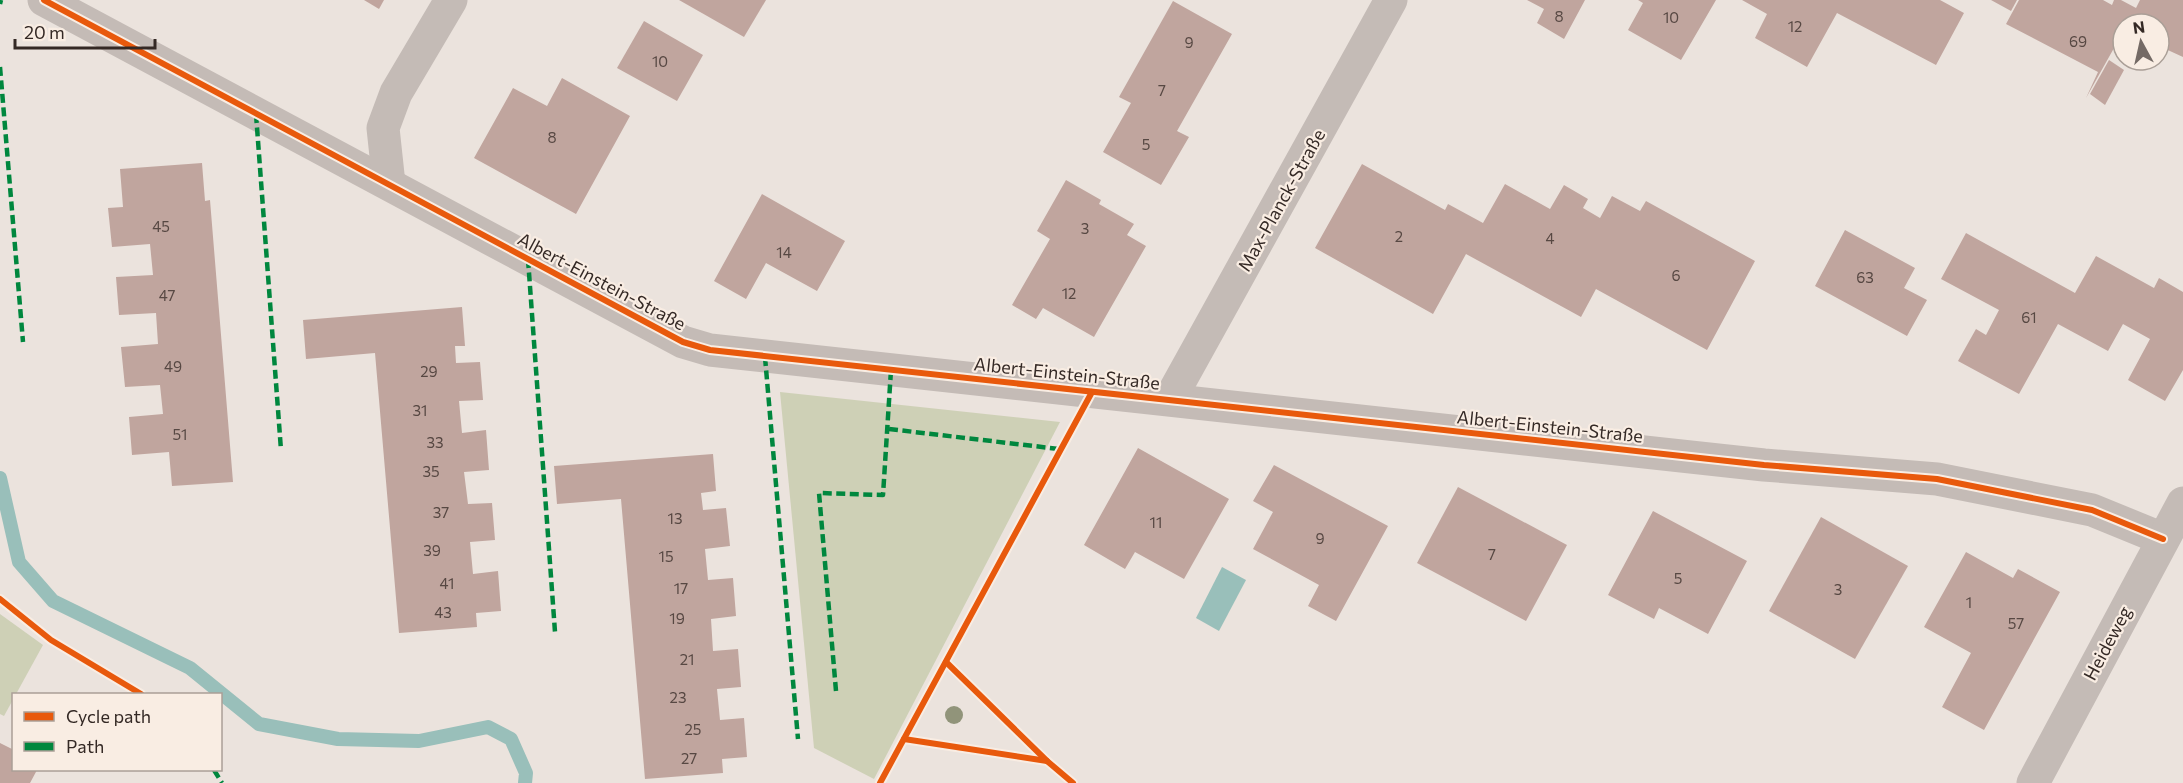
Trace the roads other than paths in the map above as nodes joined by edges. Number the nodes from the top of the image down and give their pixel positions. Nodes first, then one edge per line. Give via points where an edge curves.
1 (44, 0) edge
2 (451, 0) edge
3 (1391, 0) edge
4 (389, 184) junction
5 (1170, 399) junction
6 (2183, 503) edge
7 (2163, 539) junction
8 (2033, 783) edge

1 - 4 street, Albert-Einstein-Straße
2 - 4 street via 396,93 383,128
3 - 5 street, Max-Planck-Straße
4 - 5 street, Albert-Einstein-Straße via 683,342 710,350
5 - 7 street, Albert-Einstein-Straße via 1764,465 1937,479 2092,510
6 - 7 street, Heideweg
7 - 8 street, Heideweg

